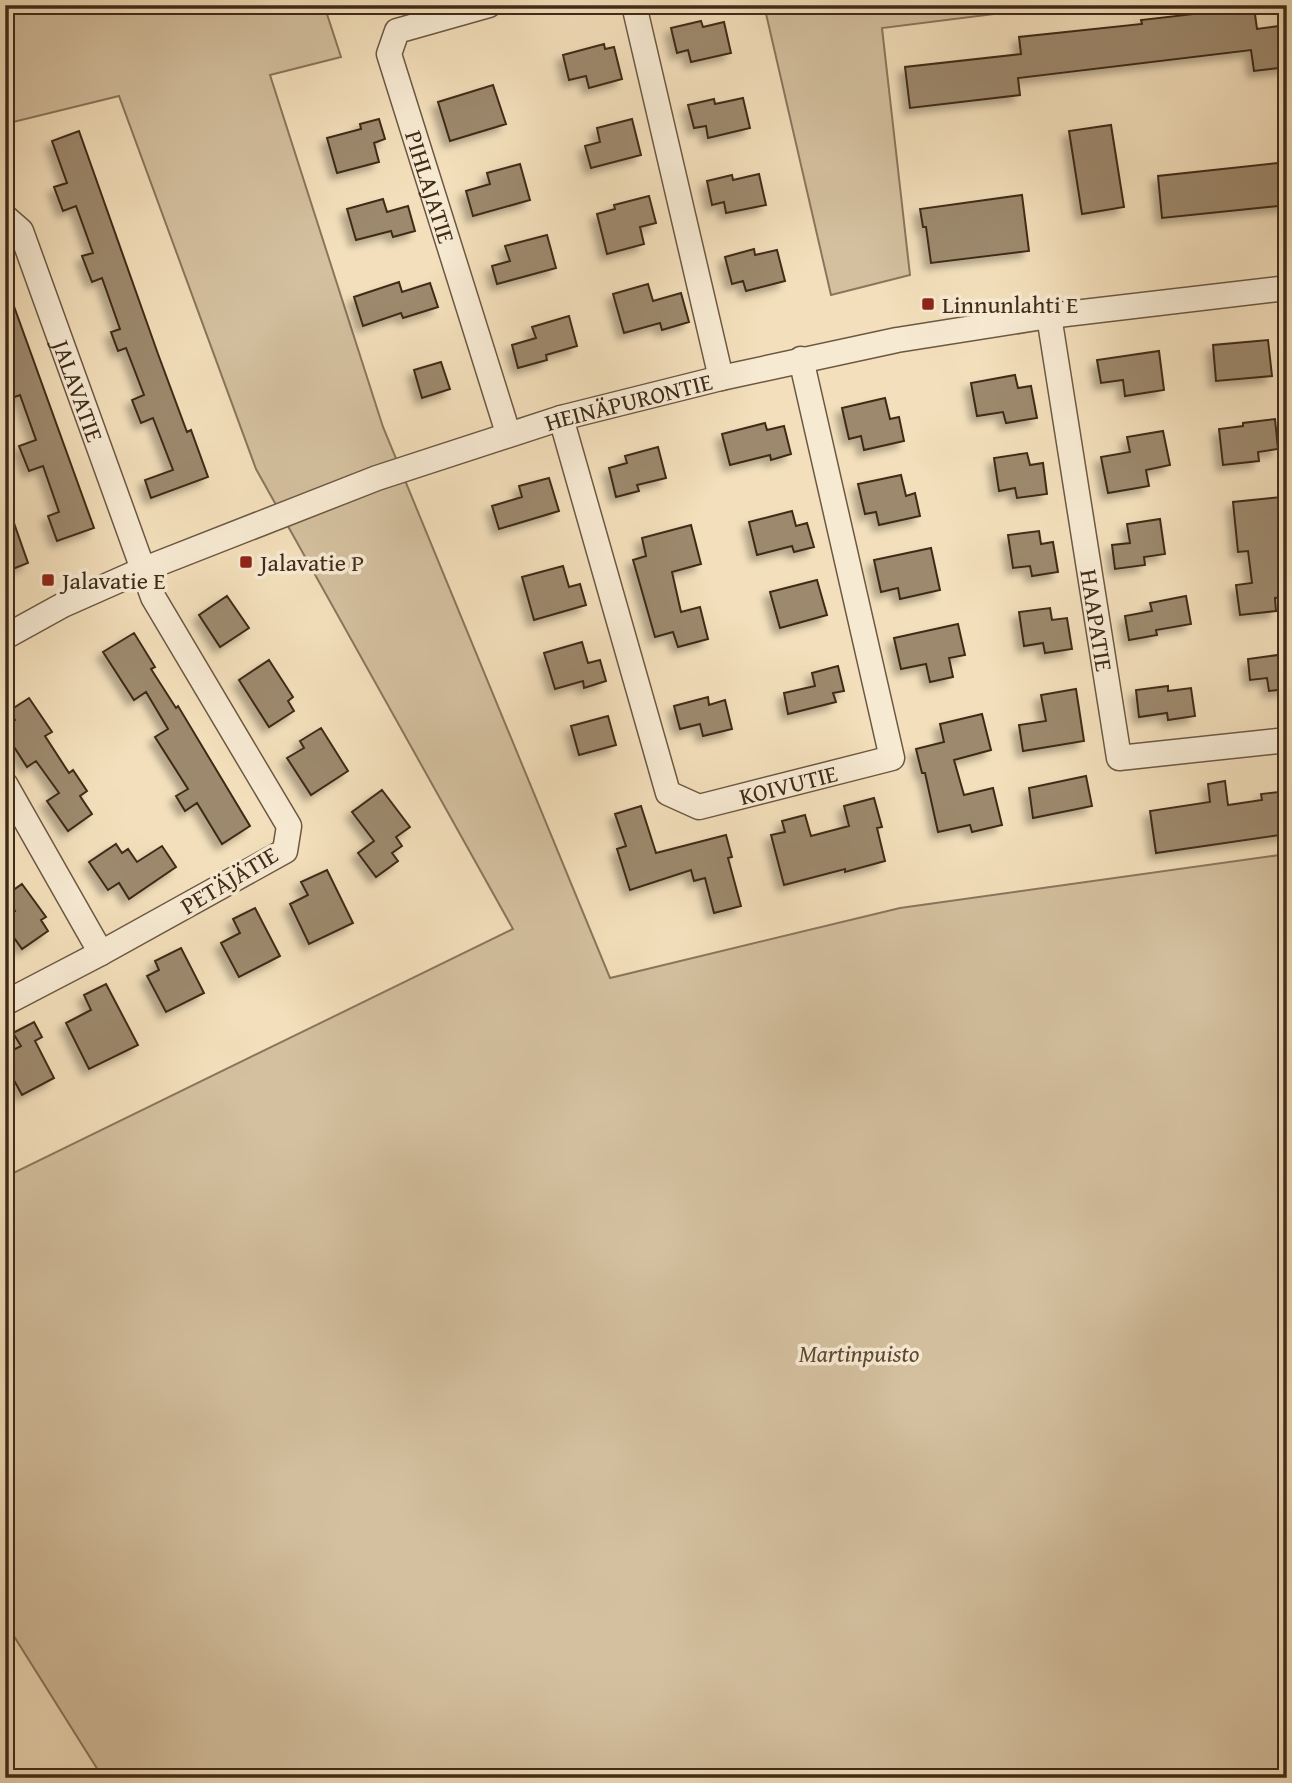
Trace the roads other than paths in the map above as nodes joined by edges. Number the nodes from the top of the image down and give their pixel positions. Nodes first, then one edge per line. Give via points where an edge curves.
1 (489, 5) edge
2 (634, 5) edge
3 (5, 217) edge
4 (1287, 288) edge
5 (1049, 316) junction
6 (801, 359) junction
7 (721, 378) junction
8 (561, 418) junction
9 (508, 433) junction
10 (142, 570) junction
11 (5, 636) edge
12 (1287, 740) edge
13 (5, 784) edge
14 (102, 953) junction
15 (5, 1003) edge

1 - 9 street, PIHLAJATIE via 397,31 388,54
2 - 7 street
3 - 10 street, JALAVATIE via 21,231
4 - 5 street, HEINÄPURONTIE
5 - 6 street, HEINÄPURONTIE
5 - 12 street, HAAPATIE via 1119,758
6 - 7 street, HEINÄPURONTIE
6 - 8 street, KOIVUTIE via 892,758 699,807 668,793
7 - 8 street, HEINÄPURONTIE
8 - 9 street, HEINÄPURONTIE
9 - 10 street, HEINÄPURONTIE via 377,478
10 - 11 street, HEINÄPURONTIE
10 - 14 street, PETÄJÄTIE via 153,597 289,826 285,851
13 - 14 street
14 - 15 street, PETÄJÄTIE

